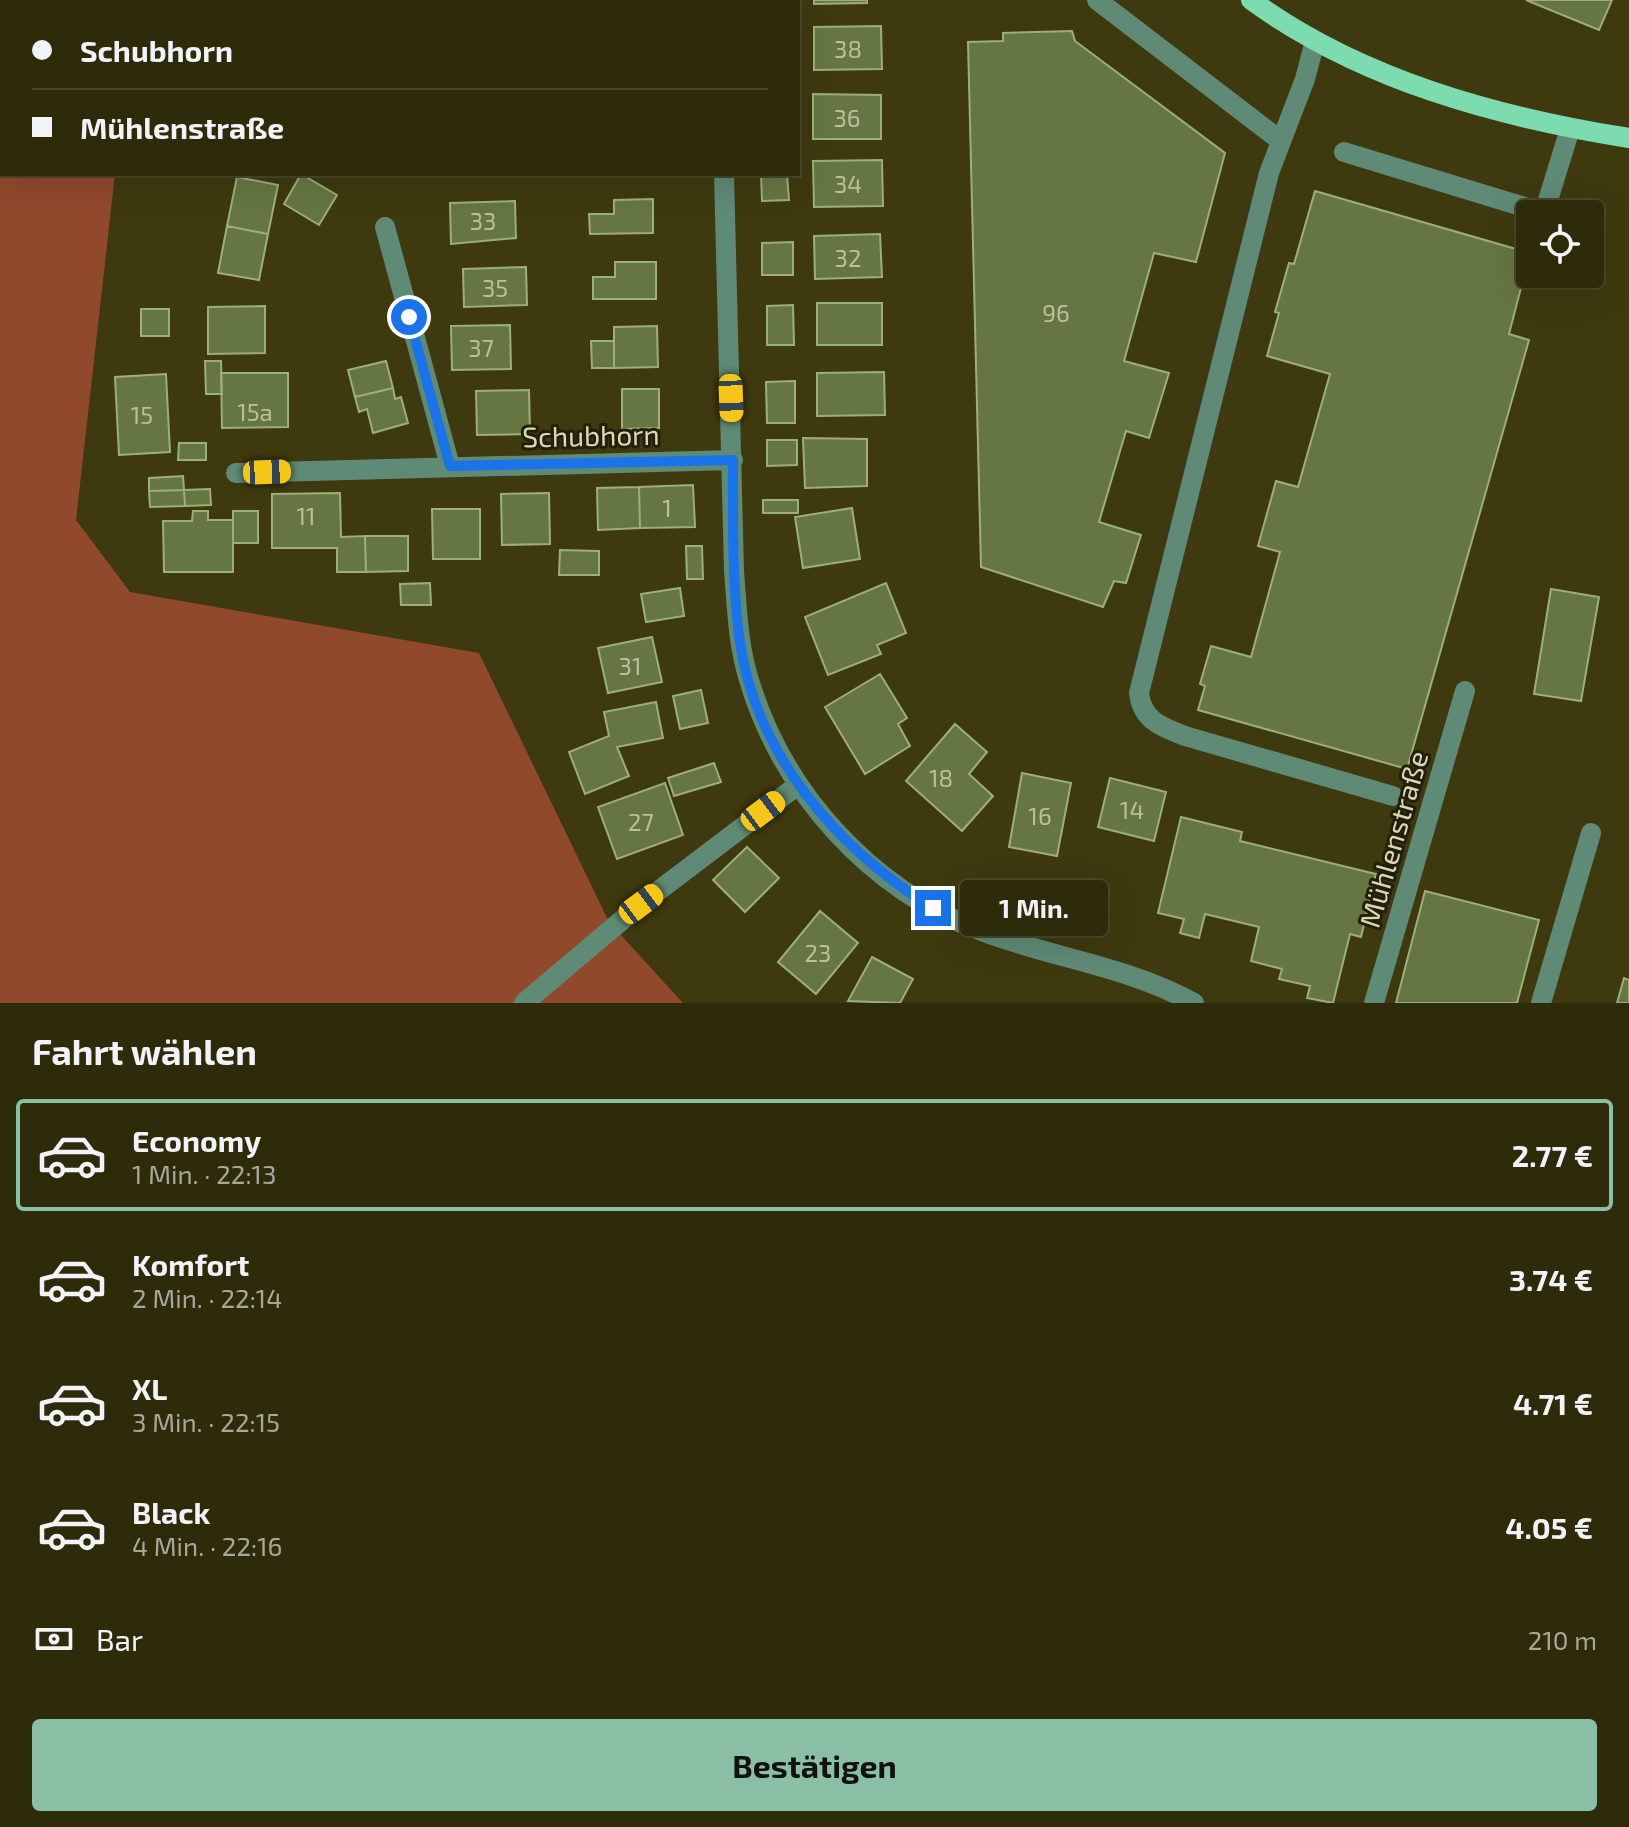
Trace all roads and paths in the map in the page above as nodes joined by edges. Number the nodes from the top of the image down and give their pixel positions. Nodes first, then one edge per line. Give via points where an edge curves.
1 (1097, 0) edge
2 (1251, 0) edge
3 (1315, 41) junction
4 (1570, 129) junction
5 (1629, 138) edge
6 (1281, 141) junction
7 (1344, 152) dead end
8 (724, 176) edge
9 (385, 227) dead end
10 (733, 460) junction
11 (450, 466) junction
12 (236, 473) dead end
13 (1465, 691) dead end
14 (798, 785) junction
15 (1393, 796) dead end
16 (1591, 833) dead end
17 (524, 1003) edge
18 (1194, 1003) edge
19 (1374, 1003) edge
20 (1541, 1003) edge

1 - 6 street
2 - 3 main road
3 - 4 main road via 1483,109
3 - 6 street
4 - 5 main road
4 - 7 street via 1544,213
6 - 15 street via 1253,234 1140,705 1159,726 1185,736
8 - 10 street
9 - 11 street
10 - 11 street, Schubhorn
10 - 14 street via 739,637 768,733
11 - 12 street, Schubhorn
13 - 19 street, Mühlenstraße
14 - 17 street via 641,904
14 - 18 street via 857,854 933,908 982,932 1145,979
16 - 20 street

